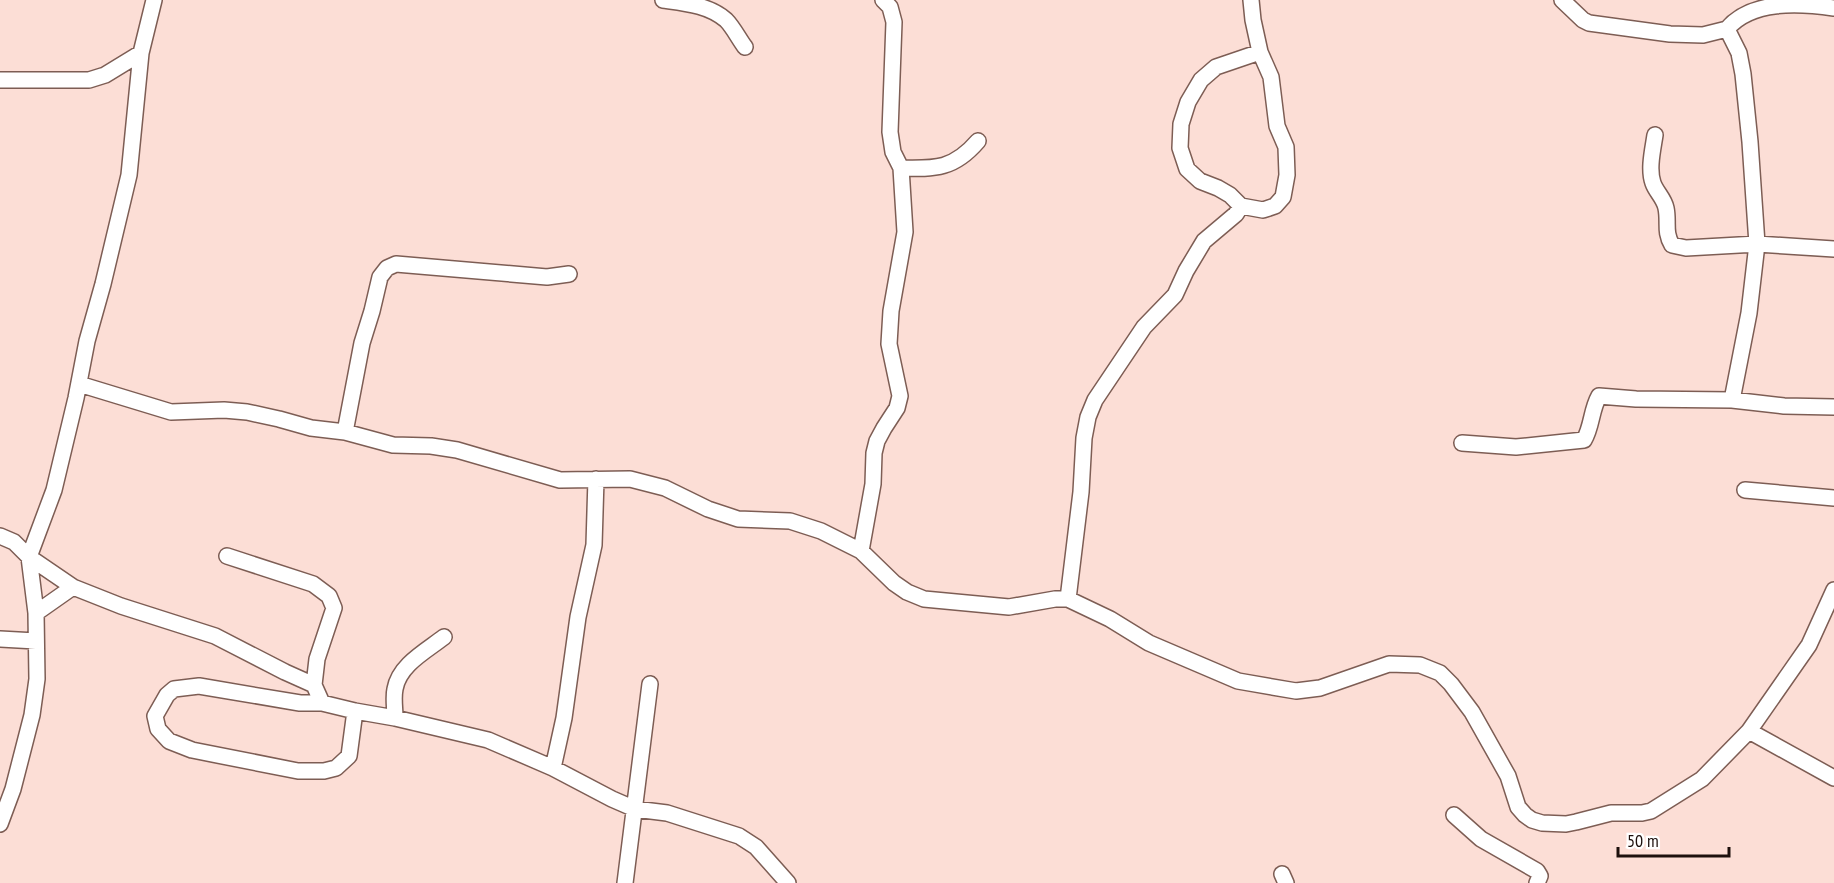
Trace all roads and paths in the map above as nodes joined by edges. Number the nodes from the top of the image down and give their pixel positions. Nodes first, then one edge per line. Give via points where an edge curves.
1 (154, 0) edge
2 (663, 0) edge
3 (883, 0) edge
4 (1251, 0) edge
5 (1562, 0) edge
6 (1834, 8) edge
7 (1727, 29) junction
8 (745, 47) dead end
9 (1260, 52) junction
10 (141, 53) junction
11 (0, 80) edge
12 (1654, 135) dead end
13 (978, 141) dead end
14 (901, 168) junction
15 (1241, 206) junction
16 (1757, 244) junction
17 (1834, 249) edge
18 (569, 274) dead end
19 (79, 384) junction
20 (1732, 400) junction
21 (1834, 407) edge
22 (345, 432) junction
23 (1462, 443) dead end
24 (596, 479) junction
25 (1745, 490) dead end
26 (1834, 498) edge
27 (0, 536) edge
28 (861, 551) junction
29 (227, 556) dead end
30 (29, 557) junction
31 (74, 587) junction
32 (1834, 590) edge
33 (1068, 599) junction
34 (36, 613) junction
35 (444, 637) dead end
36 (0, 639) edge
37 (36, 641) junction
38 (650, 684) dead end
39 (314, 685) junction
40 (322, 704) junction
41 (355, 711) junction
42 (395, 718) junction
43 (1749, 731) junction
44 (553, 768) junction
45 (1834, 778) edge
46 (635, 809) junction
47 (1454, 815) dead end
48 (0, 824) edge
49 (625, 883) edge
50 (788, 883) edge
51 (1538, 883) edge

1 - 10 street
2 - 8 street via 708,9 726,20
3 - 14 street via 890,7 894,22 890,132
4 - 9 street
5 - 7 street via 1583,20 1596,25 1670,34 1703,35
6 - 7 street via 1769,5 1745,13
7 - 16 street via 1739,53 1743,74
9 - 15 street via 1271,77 1277,126 1286,147 1287,175 1283,197 1275,206 1263,210
9 - 15 street via 1216,67 1201,80 1181,124 1180,148 1187,169
10 - 11 street via 89,80
10 - 19 street via 129,175
12 - 16 street via 1651,172 1666,208 1667,237 1672,244 1686,248
13 - 14 street via 960,160 930,168
14 - 28 street via 905,232 889,344 900,396 877,441
15 - 33 street via 1204,241 1175,295 1144,327 1095,400 1084,438
16 - 17 street
16 - 20 street via 1749,313
18 - 22 street via 547,277 396,264 387,268 380,277 362,343
19 - 22 street via 171,412 247,412
19 - 30 street via 54,490
20 - 21 street
20 - 23 street via 1599,396 1584,440 1516,447
22 - 24 street via 393,444 457,450 560,480
24 - 28 street via 630,479 665,488 738,519 790,521
24 - 44 street via 594,545
25 - 26 street
27 - 30 street via 14,542
28 - 33 street via 894,583 924,599 1009,607
29 - 39 street via 313,584 329,596 334,608 317,659
30 - 31 street
30 - 34 street
31 - 34 street
31 - 39 street via 215,636
32 - 43 street via 1809,645
33 - 43 street via 1149,642 1238,681 1296,691 1320,688 1389,664 1420,665 1440,673 1472,712 1508,776 1518,807 1542,823 1651,811 1702,779
34 - 37 street
35 - 42 street via 399,676 394,689
36 - 37 street
37 - 48 street via 37,679 32,715
38 - 46 street
39 - 40 street
40 - 41 street
40 - 41 street via 199,686 174,689 166,695 155,716 158,729 169,741 192,750 298,771 324,771 336,768 349,756
41 - 42 street
42 - 44 street via 488,740
43 - 45 street
44 - 46 street
46 - 49 street
46 - 50 street via 666,813 739,836 756,847
47 - 51 street via 1481,839 1537,871

